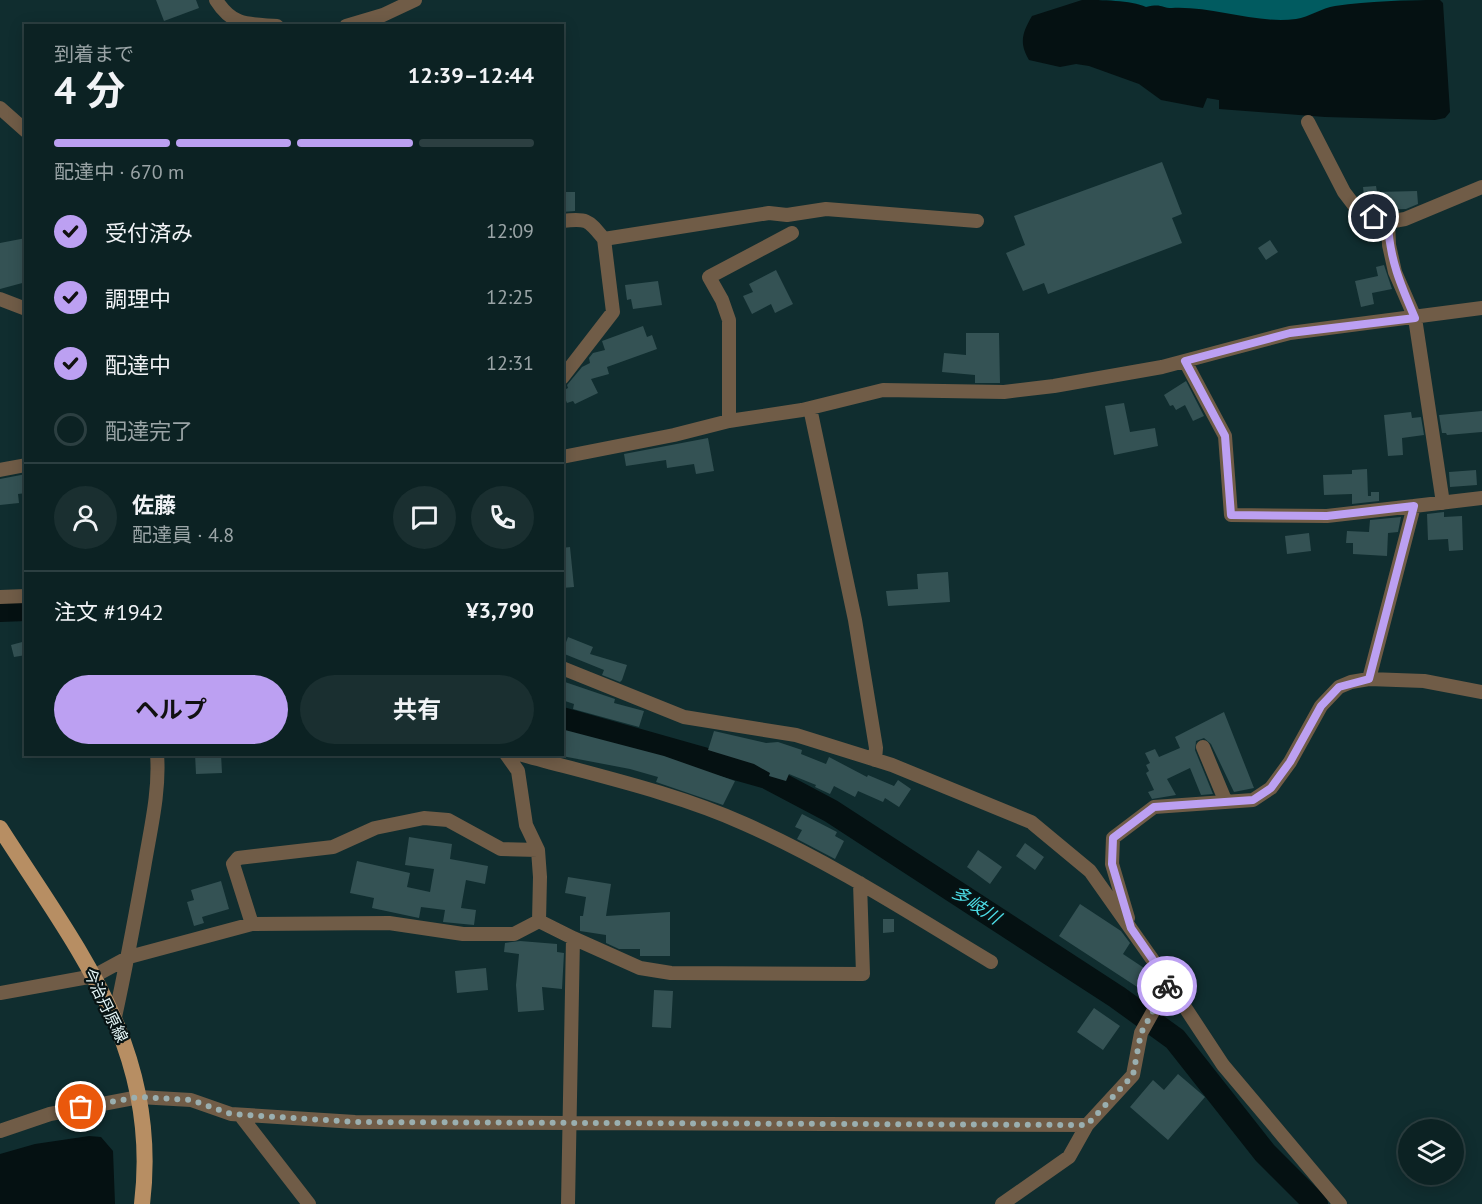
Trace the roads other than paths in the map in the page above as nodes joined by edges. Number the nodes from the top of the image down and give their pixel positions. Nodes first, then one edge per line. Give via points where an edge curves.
1 (216, 0) edge
2 (415, 0) edge
3 (243, 24) edge
4 (353, 24) edge
5 (0, 108) edge
6 (1308, 122) dead end
7 (24, 129) edge
8 (1482, 187) edge
9 (977, 220) dead end
10 (564, 221) edge
11 (1388, 222) junction
12 (792, 233) dead end
13 (604, 239) junction
14 (0, 299) edge
15 (24, 308) edge
16 (1482, 308) edge
17 (1415, 318) junction
18 (1185, 361) junction
19 (564, 375) edge
20 (810, 408) junction
21 (729, 421) junction
22 (564, 456) edge
23 (24, 465) edge
24 (0, 470) edge
25 (1482, 498) edge
26 (1443, 503) junction
27 (1414, 506) junction
28 (24, 596) edge
29 (0, 597) edge
30 (564, 669) edge
31 (1369, 679) junction
32 (1482, 692) edge
33 (1203, 747) dead end
34 (157, 756) edge
35 (507, 756) edge
36 (526, 756) edge
37 (875, 760) junction
38 (1225, 800) junction
39 (0, 828) edge
40 (538, 850) junction
41 (860, 883) junction
42 (538, 921) junction
43 (252, 924) junction
44 (1131, 928) junction
45 (573, 938) junction
46 (129, 957) junction
47 (991, 962) dead end
48 (94, 976) junction
49 (1169, 983) junction
50 (0, 993) edge
51 (115, 1017) junction
52 (139, 1097) junction
53 (240, 1115) junction
54 (568, 1124) junction
55 (1087, 1125) junction
56 (0, 1131) edge
57 (142, 1204) edge
58 (309, 1204) edge
59 (568, 1204) edge
60 (1002, 1204) edge
61 (1340, 1204) edge

1 - 3 street via 225,13
2 - 4 street
5 - 7 street
6 - 11 street via 1344,192 1360,213
8 - 11 street via 1405,219
9 - 13 street via 826,209 787,215 769,213
10 - 13 street via 583,218
11 - 17 street via 1395,272
12 - 21 street via 709,277 729,320
13 - 19 street via 613,312
14 - 15 street
16 - 17 street
17 - 18 street via 1290,333
17 - 26 street
18 - 20 street via 1004,392 883,390
18 - 27 street via 1225,436 1231,515 1327,516
20 - 21 street
20 - 37 street via 855,620
21 - 22 street
23 - 24 street
25 - 26 street
26 - 27 street
27 - 31 street
28 - 29 street
30 - 37 street via 684,717 796,735
31 - 32 street via 1424,681
31 - 38 street via 1339,687 1321,706 1271,788 1253,800
33 - 38 street
34 - 46 street via 152,823
35 - 40 street via 518,771 526,825
36 - 41 street via 745,824
37 - 44 street via 1031,822 1090,872
38 - 44 street via 1154,807 1113,838 1112,864
39 - 48 main road, 今治丹原線
40 - 42 street
40 - 43 street via 501,849 448,820 424,818 375,828 333,847 238,858 233,864
41 - 45 street via 863,974 671,973 640,968
41 - 47 street
42 - 43 street via 514,934 463,934 389,923
42 - 45 street
43 - 46 street
44 - 49 street
45 - 54 street
46 - 48 street
46 - 51 street
48 - 50 street
48 - 51 main road, 今治丹原線
49 - 55 street via 1141,1033 1133,1075
49 - 61 street via 1223,1065
51 - 52 main road, 今治丹原線
52 - 53 street via 191,1100
52 - 56 street via 60,1111
52 - 57 main road, 今治丹原線 via 146,1172
53 - 54 street via 355,1122
53 - 58 street
54 - 55 street
54 - 59 street
55 - 60 street via 1069,1157

